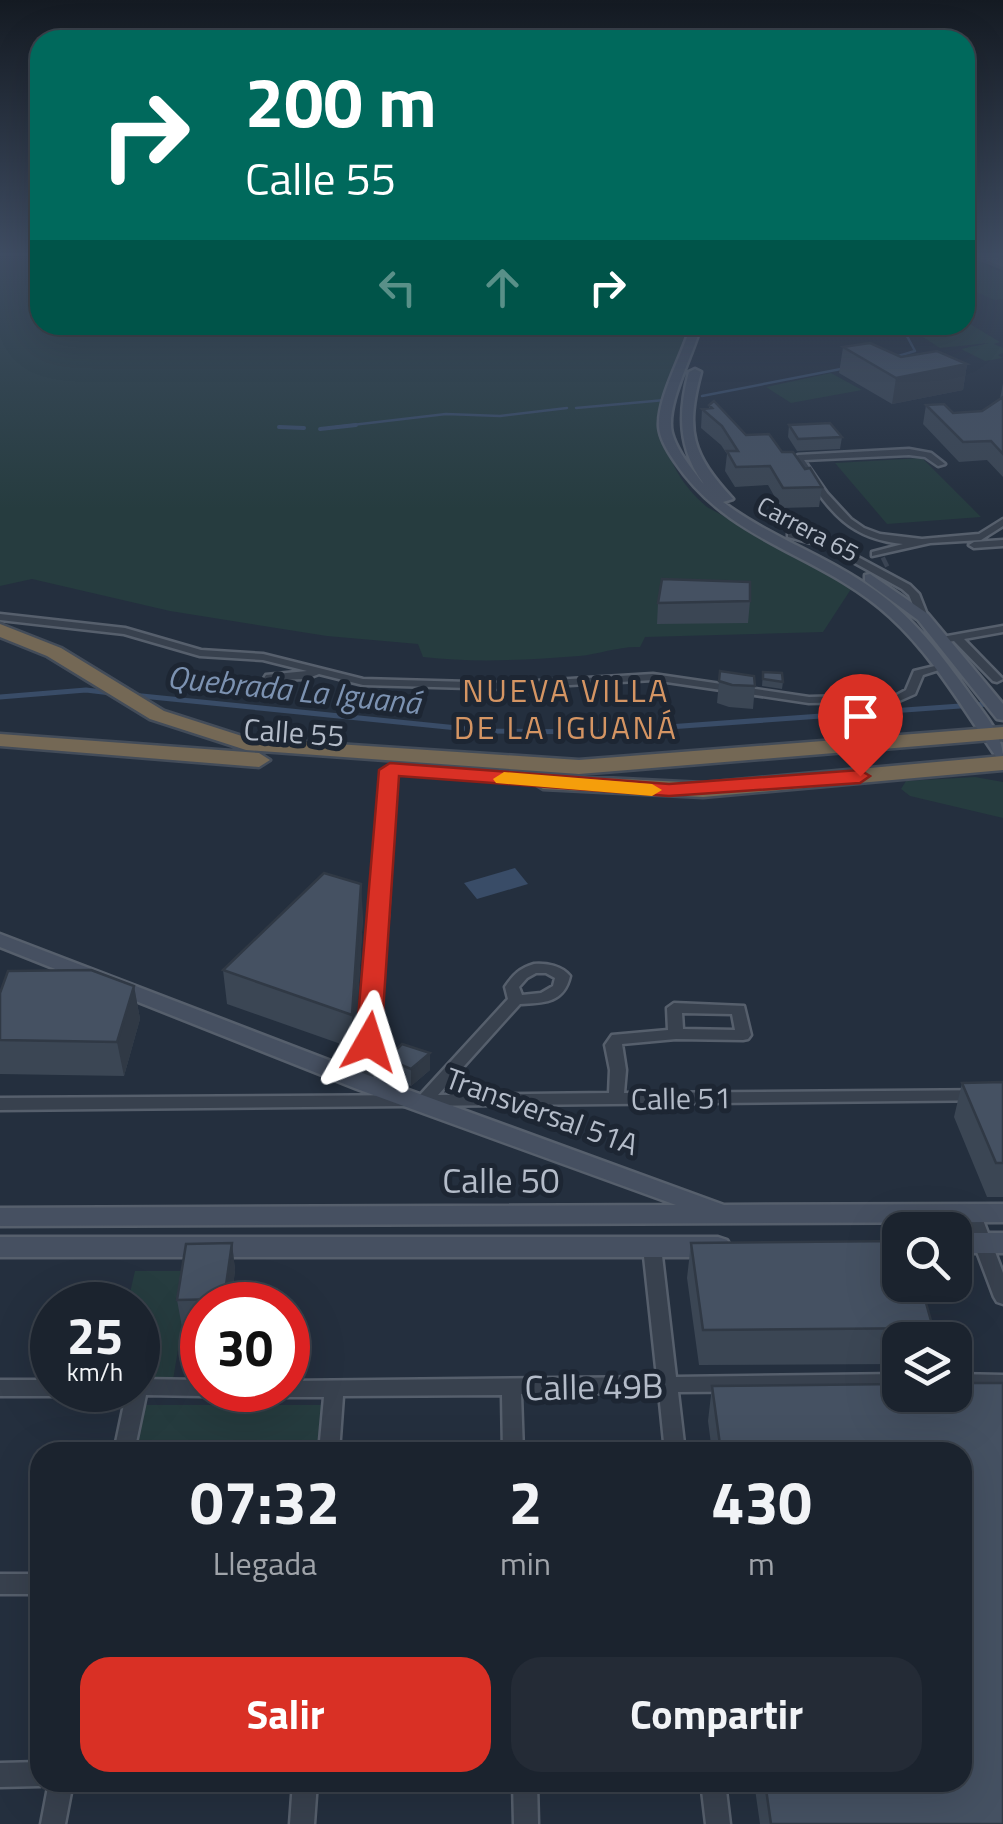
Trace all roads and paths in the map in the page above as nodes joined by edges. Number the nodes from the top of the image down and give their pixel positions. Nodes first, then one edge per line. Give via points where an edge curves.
1 (693, 339) edge
2 (703, 339) edge
3 (941, 464) dead end
4 (1001, 533) edge
5 (791, 535) junction
6 (868, 536) junction
7 (923, 542) junction
8 (938, 547) dead end
9 (891, 550) junction
10 (844, 553) junction
11 (877, 562) junction
12 (0, 617) edge
13 (923, 617) junction
14 (0, 630) edge
15 (1003, 630) edge
16 (28, 631) junction
17 (942, 640) junction
18 (958, 640) dead end
19 (919, 641) junction
20 (962, 663) junction
21 (940, 669) junction
22 (316, 671) junction
23 (997, 679) dead end
24 (263, 690) dead end
25 (1003, 715) edge
26 (991, 730) edge
27 (0, 740) edge
28 (241, 751) junction
29 (1003, 754) edge
30 (1003, 763) edge
31 (966, 767) junction
32 (390, 770) junction
33 (1003, 772) edge
34 (0, 940) edge
35 (516, 1000) dead end
36 (676, 1034) dead end
37 (365, 1083) junction
38 (1003, 1096) edge
39 (616, 1099) junction
40 (422, 1101) junction
41 (0, 1104) edge
42 (882, 1212) edge
43 (972, 1212) edge
44 (726, 1213) junction
45 (1003, 1213) edge
46 (687, 1215) junction
47 (972, 1215) edge
48 (0, 1217) edge
49 (980, 1243) edge
50 (735, 1246) edge
51 (0, 1247) edge
52 (652, 1247) junction
53 (1003, 1297) edge
54 (882, 1382) edge
55 (972, 1382) edge
56 (1003, 1383) edge
57 (668, 1384) junction
58 (0, 1388) edge
59 (30, 1388) edge
60 (511, 1388) junction
61 (310, 1389) edge
62 (334, 1390) junction
63 (132, 1412) edge
64 (126, 1442) edge
65 (330, 1442) edge
66 (514, 1442) edge
67 (675, 1442) edge
68 (0, 1584) edge
69 (30, 1584) edge
70 (30, 1774) edge
71 (0, 1776) edge
72 (59, 1792) edge
73 (304, 1792) edge
74 (524, 1792) edge
75 (714, 1792) edge
76 (53, 1824) edge
77 (302, 1824) edge
78 (526, 1824) edge
79 (718, 1824) edge

1 - 19 main road, Carrera 65 via 664,424 693,482 725,512 862,587
2 - 5 main road, Carrera 65 via 684,420 689,444 722,496
3 - 6 street via 909,452 798,458 844,521
4 - 7 street
4 - 8 street
5 - 10 street
5 - 13 main road, Carrera 65 via 878,582
6 - 7 street
6 - 9 street
7 - 9 street
9 - 11 street
10 - 11 street
10 - 11 street
11 - 13 street via 914,594
12 - 16 street
13 - 17 main road, Carrera 65
14 - 16 highway
15 - 17 street
16 - 22 street via 125,631 200,653 262,657
16 - 28 highway via 157,715
17 - 20 main road, Carrera 65
18 - 23 street
19 - 20 main road via 937,641
19 - 21 main road, Carrera 65
20 - 25 main road, Carrera 65
21 - 22 street via 918,673 911,692 899,698 830,700 653,677 474,686 363,682
21 - 26 main road, Carrera 65
22 - 24 street via 270,677
26 - 28 highway via 578,767
26 - 29 main road, Carrera 65
27 - 28 highway, Calle 55
28 - 32 highway, Calle 55
30 - 31 highway, Calle 55
31 - 32 highway, Calle 55 via 669,790
31 - 33 highway
32 - 37 street
34 - 37 main road, Transversal 51A
35 - 40 street
36 - 39 street via 617,1040
37 - 40 main road, Transversal 51A
38 - 39 street, Calle 51
39 - 40 street, Calle 51
40 - 41 street, Calle 51
40 - 44 main road, Transversal 51A
42 - 44 main road, Calle 50
43 - 45 main road, Calle 50
44 - 46 main road, Calle 50
46 - 48 main road, Calle 50
46 - 52 main road via 659,1231
47 - 49 street
49 - 53 street
50 - 52 main road
51 - 52 main road
52 - 57 street
54 - 57 street, Calle 49B
55 - 56 street
57 - 60 street, Calle 49B
57 - 67 street
58 - 59 street
60 - 62 street, Calle 49B
60 - 66 street
61 - 62 street, Calle 49B
62 - 65 street
63 - 64 street
68 - 69 street
70 - 71 street
72 - 76 street
73 - 77 street
74 - 78 street
75 - 79 street

